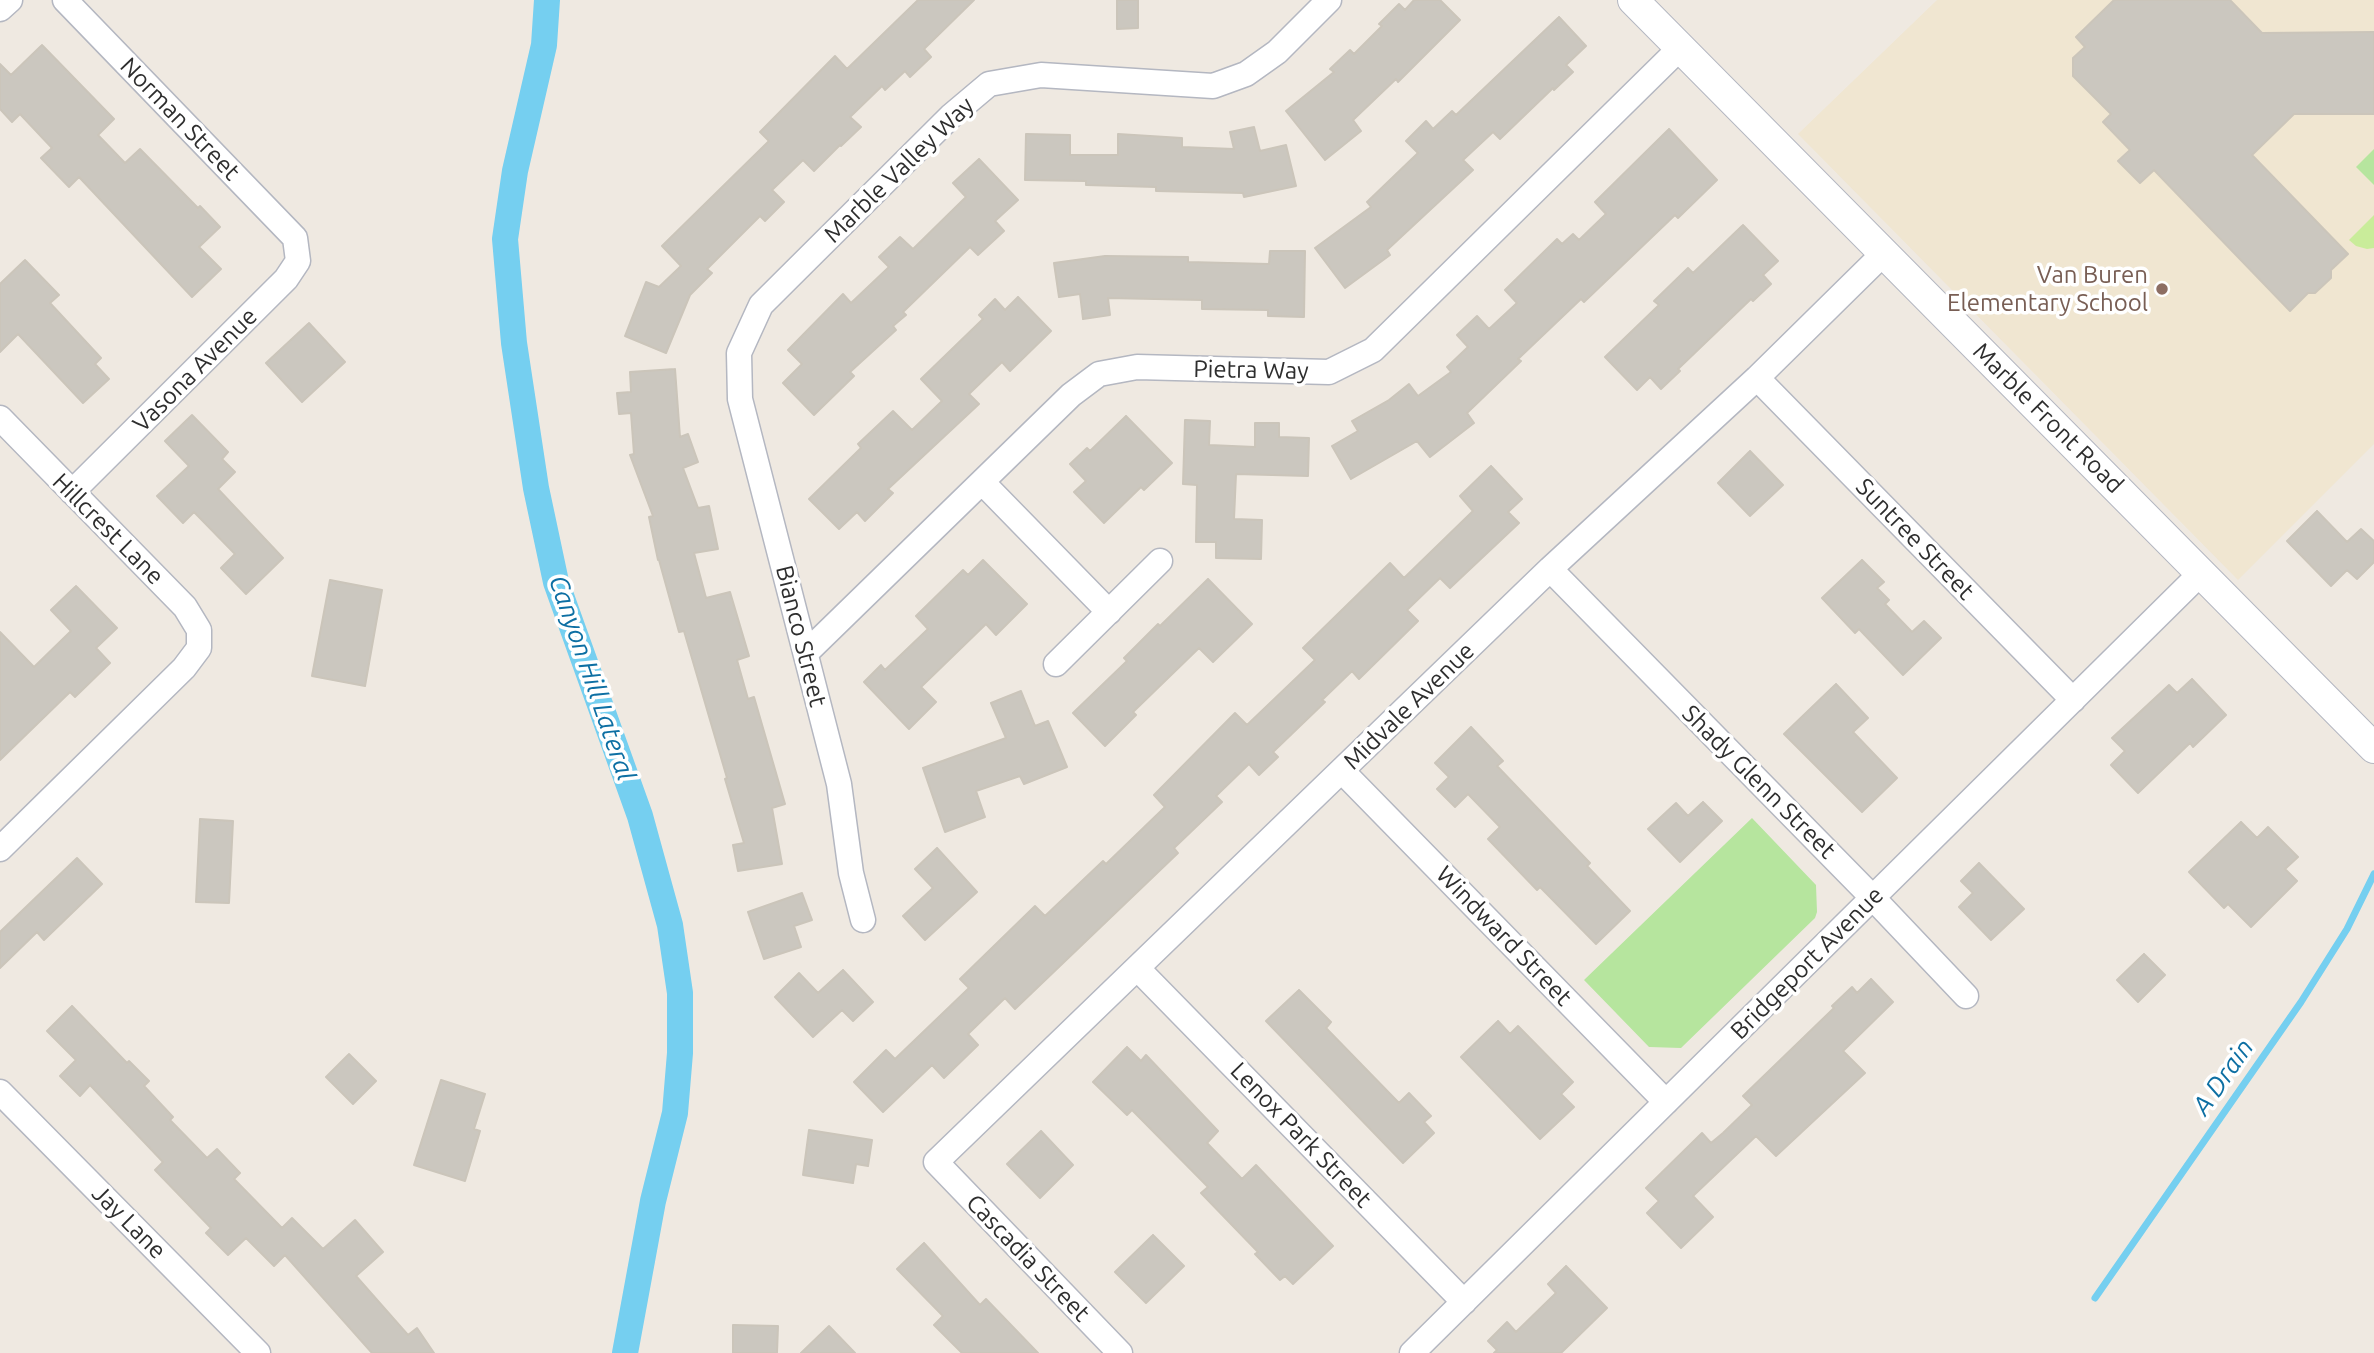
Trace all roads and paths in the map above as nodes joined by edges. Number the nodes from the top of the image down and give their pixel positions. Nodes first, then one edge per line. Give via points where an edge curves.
1 (10, 0) edge
2 (65, 0) edge
3 (1329, 0) edge
4 (1633, 0) edge
5 (0, 9) edge
6 (1681, 48) junction
7 (295, 238) joint
8 (1885, 252) junction
9 (739, 352) joint
10 (1757, 378) junction
11 (0, 418) edge
12 (982, 482) junction
13 (72, 492) junction
14 (1160, 562) dead end
15 (1550, 569) junction
16 (2201, 573) junction
17 (1109, 612) junction
18 (806, 653) junction
19 (1056, 664) dead end
20 (2073, 700) junction
21 (2374, 748) edge
22 (1342, 771) junction
23 (0, 849) edge
24 (1873, 898) junction
25 (863, 920) dead end
26 (1137, 968) junction
27 (1966, 996) dead end
28 (0, 1092) edge
29 (1666, 1102) junction
30 (936, 1162) joint
31 (1464, 1302) junction
32 (258, 1353) edge
33 (1120, 1353) edge
34 (1412, 1353) edge

1 - 5 street
2 - 7 street, Norman Street
3 - 9 street, Marble Valley Way via 1277,52 1246,74 1213,86 1041,75 989,84 761,305
4 - 6 street, Marble Front Road
6 - 8 street, Marble Front Road
6 - 12 street, Pietra Way via 1373,350 1329,372 1137,367 1099,374 1071,395
7 - 13 street, Vasona Avenue via 298,261 286,279
8 - 10 street, Midvale Avenue
8 - 16 street, Marble Front Road
9 - 18 street, Bianco Street via 740,400
10 - 15 street, Midvale Avenue
10 - 20 street, Suntree Street
11 - 13 street, Hillcrest Lane
12 - 17 street
12 - 18 street, Pietra Way
13 - 23 street, Hillcrest Lane via 185,607 199,630 199,648
14 - 17 street
15 - 22 street, Midvale Avenue
15 - 24 street, Shady Glenn Street
16 - 20 street, Bridgeport Avenue
16 - 21 street, Marble Front Road
17 - 19 street
18 - 25 street, Bianco Street via 839,784 851,873
20 - 24 street, Bridgeport Avenue
22 - 26 street, Midvale Avenue
22 - 29 street, Windward Street
24 - 27 street, Shady Glenn Street
24 - 29 street, Bridgeport Avenue
26 - 30 street, Midvale Avenue
26 - 31 street, Lenox Park Street
28 - 32 street, Jay Lane
29 - 31 street, Bridgeport Avenue
30 - 33 street, Cascadia Street
31 - 34 street, Bridgeport Avenue

